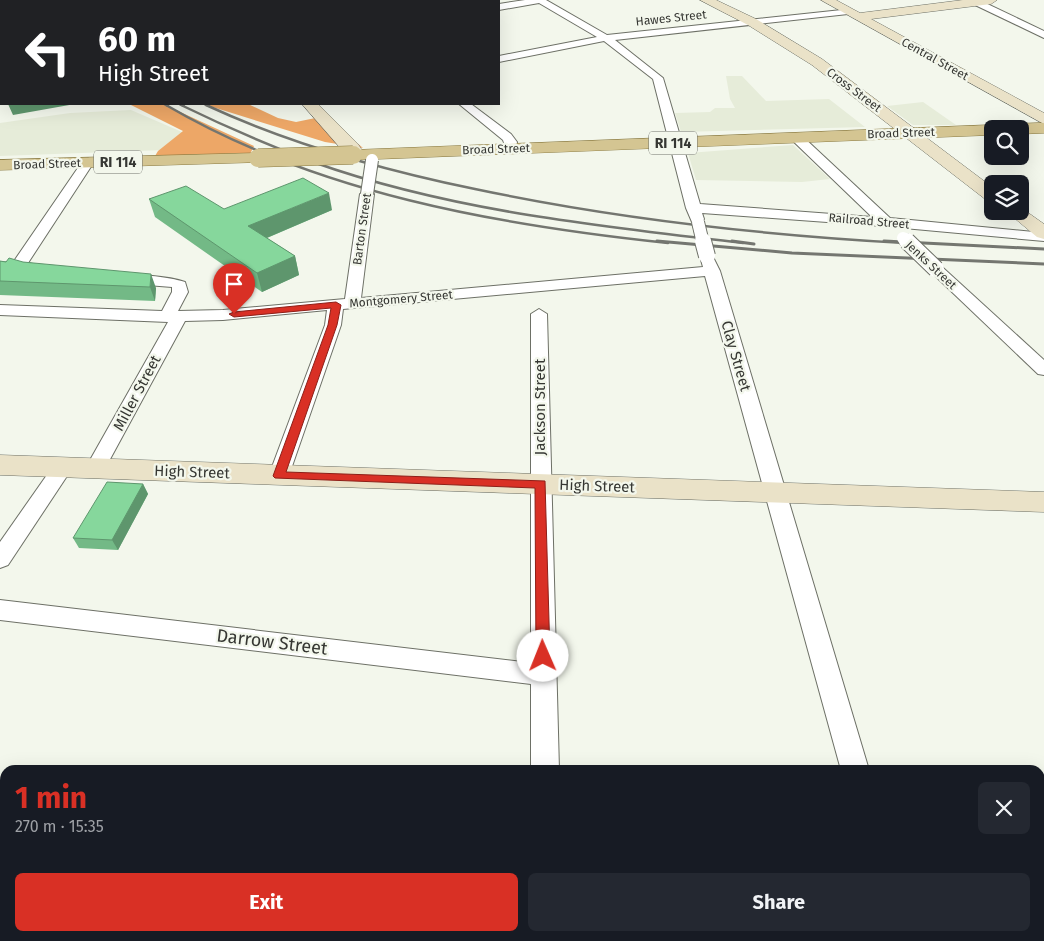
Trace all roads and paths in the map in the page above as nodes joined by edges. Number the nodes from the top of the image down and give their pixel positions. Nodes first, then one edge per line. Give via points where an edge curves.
1 (540, 0) edge
2 (706, 0) edge
3 (827, 0) edge
4 (991, 0) edge
5 (976, 2) junction
6 (500, 7) edge
7 (854, 14) junction
8 (752, 22) junction
9 (1044, 35) edge
10 (606, 38) junction
11 (500, 59) edge
12 (311, 105) edge
13 (465, 105) edge
14 (1044, 119) edge
15 (1044, 128) edge
16 (1029, 129) edge
17 (984, 130) edge
18 (911, 133) junction
19 (797, 138) junction
20 (675, 142) junction
21 (511, 149) junction
22 (363, 156) junction
23 (88, 162) junction
24 (0, 165) edge
25 (984, 189) edge
26 (695, 215) junction
27 (1027, 220) edge
28 (885, 222) junction
29 (1044, 233) edge
30 (1044, 237) edge
31 (709, 264) junction
32 (57, 272) edge
33 (112, 278) edge
34 (540, 299) junction
35 (344, 304) junction
36 (0, 310) edge
37 (173, 317) junction
38 (1044, 370) edge
39 (0, 465) edge
40 (63, 467) junction
41 (95, 469) junction
42 (279, 476) junction
43 (541, 484) junction
44 (775, 492) junction
45 (1044, 502) edge
46 (0, 560) edge
47 (0, 610) edge
48 (544, 675) junction
49 (545, 765) edge
50 (855, 765) edge

1 - 6 street
1 - 10 street, Clay Street
2 - 8 main road, Cross Street
3 - 7 main road, Central Street
4 - 5 main road
5 - 7 main road
5 - 9 street
7 - 8 street, Hawes Street
7 - 14 main road, Central Street
8 - 10 street, Hawes Street
8 - 18 main road, Cross Street via 817,62
10 - 11 street, Hawes Street
10 - 20 street, Clay Street via 658,78
12 - 22 main road
13 - 21 street via 507,137
15 - 16 main road
17 - 18 main road, Broad Street / RI 114
18 - 19 main road, Broad Street / RI 114
18 - 25 main road, Cross Street
19 - 20 main road, Broad Street / RI 114
19 - 28 street, Jenks Street
20 - 21 main road, Broad Street / RI 114
20 - 26 street, Clay Street
21 - 22 main road, Broad Street / RI 114
22 - 23 main road, Broad Street / RI 114, bridge
22 - 35 street, Barton Street, bridge via 368,194
23 - 24 main road, Broad Street / RI 114
23 - 32 street via 20,264 26,268
26 - 28 street, Railroad Street
26 - 31 street, Clay Street, bridge
27 - 29 main road
28 - 30 street, Railroad Street
28 - 38 street, Jenks Street, bridge
31 - 34 street, Montgomery Street
31 - 44 street, Clay Street
33 - 37 street, Miller Street via 178,283 181,288
34 - 35 street, Montgomery Street
34 - 43 street, Jackson Street
35 - 37 street, Montgomery Street
35 - 42 street, Barton Street via 333,325
36 - 37 street, Montgomery Street
37 - 41 street, Miller Street via 121,424
39 - 40 main road, High Street
40 - 41 main road, High Street
40 - 46 street
41 - 42 main road, High Street
42 - 43 main road, High Street
43 - 44 main road, High Street
43 - 48 street, Jackson Street
44 - 45 main road, High Street
44 - 50 street, Clay Street
47 - 48 street, Darrow Street
48 - 49 street, Jackson Street

